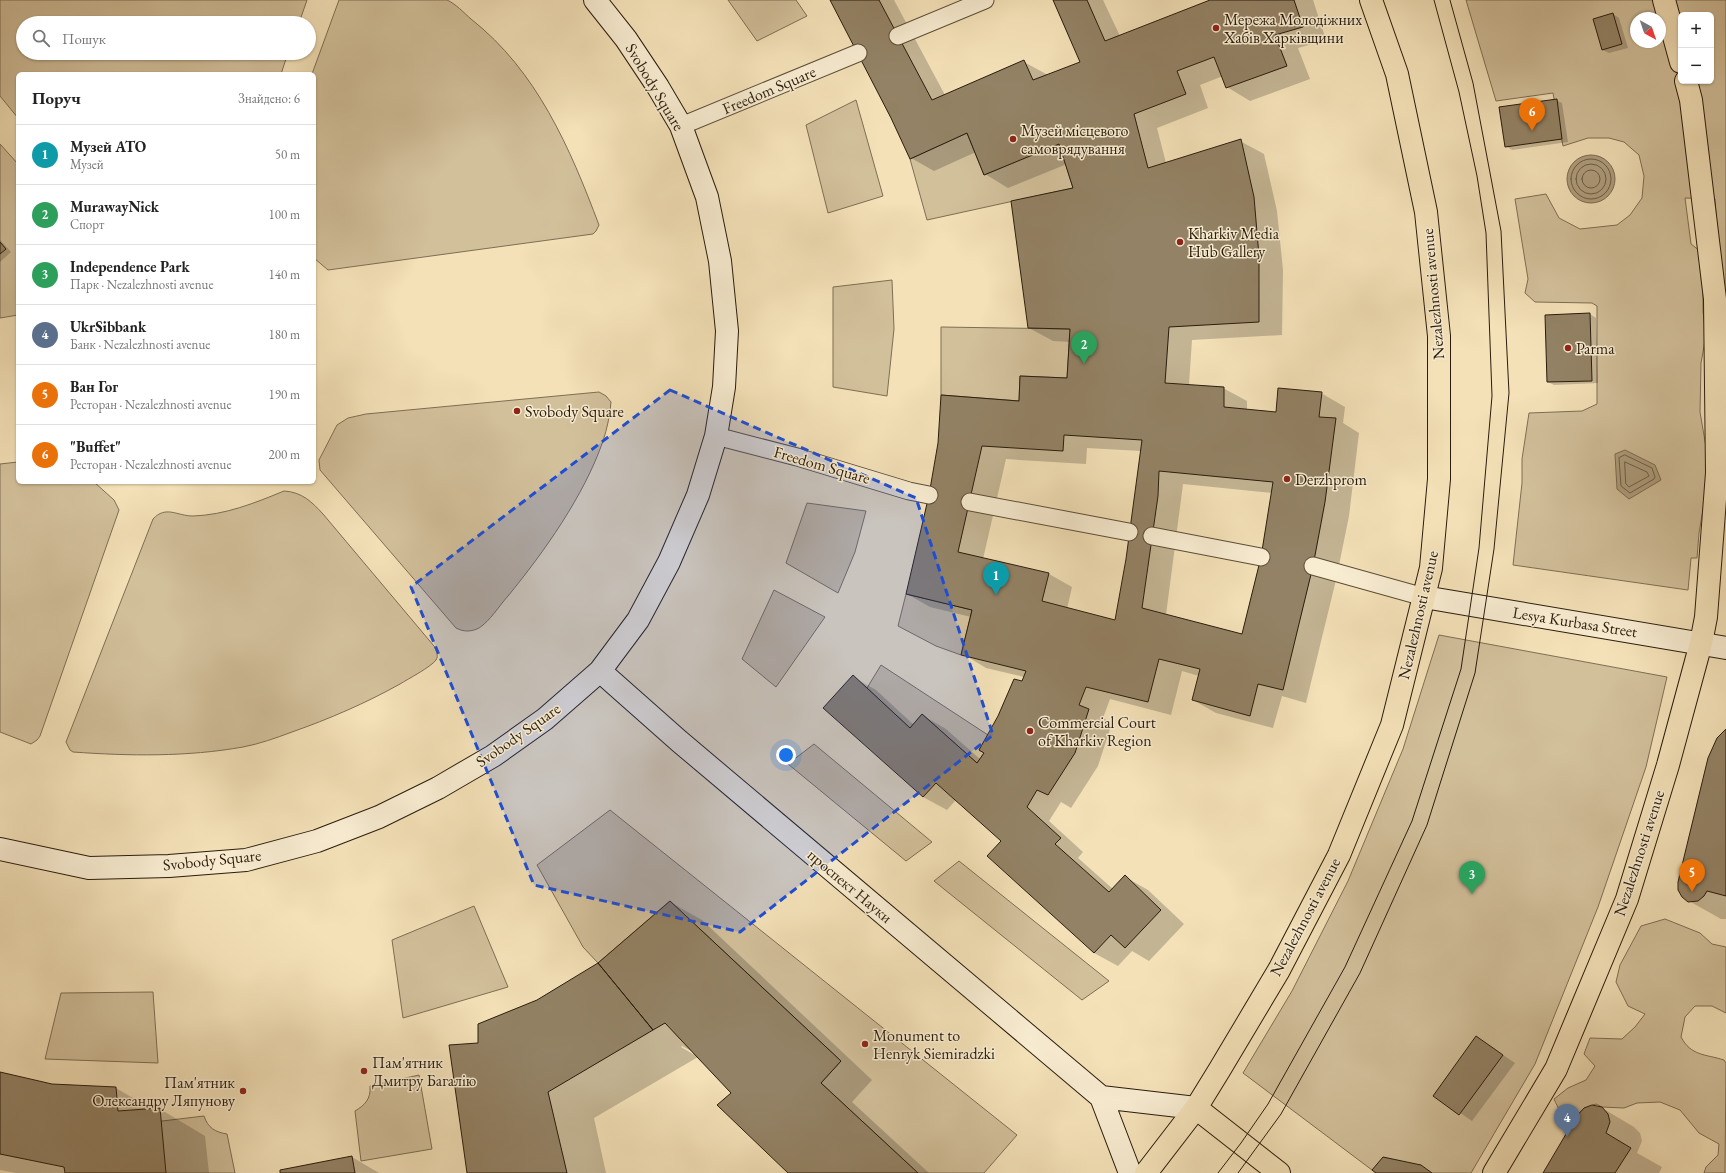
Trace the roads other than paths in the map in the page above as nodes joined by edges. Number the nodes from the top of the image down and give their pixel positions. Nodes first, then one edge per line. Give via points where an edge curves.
1 (595, 0) edge
2 (985, 0) edge
3 (1371, 0) edge
4 (1664, 0) edge
5 (898, 36) dead end
6 (1678, 51) edge
7 (858, 53) dead end
8 (1687, 84) edge
9 (681, 126) junction
10 (716, 436) junction
11 (929, 495) dead end
12 (970, 502) dead end
13 (1129, 532) dead end
14 (1152, 536) dead end
15 (1261, 557) dead end
16 (1313, 566) dead end
17 (1424, 597) junction
18 (1701, 643) junction
19 (1726, 648) edge
20 (600, 671) junction
21 (0, 849) edge
22 (1102, 1097) junction
23 (1196, 1108) junction
24 (1130, 1173) edge
25 (1146, 1173) edge
26 (1279, 1173) edge
27 (1494, 1173) edge

1 - 9 main road, Svobody Square via 626,39
2 - 5 lane
3 - 17 main road, Nezalezhnosti avenue via 1397,74 1426,212 1439,336 1439,480 1431,568
4 - 6 main road
7 - 9 lane, Freedom Square
8 - 18 main road, Nezalezhnosti avenue via 1691,100 1715,299 1717,473 1706,617
9 - 10 main road, Svobody Square via 707,197 720,261 727,331 724,387
10 - 11 lane, Freedom Square
10 - 20 main road, Svobody Square via 698,495 669,562 638,620
12 - 13 lane
14 - 15 lane
16 - 17 lane
17 - 18 main road, Lesya Kurbasa Street
17 - 23 main road, Nezalezhnosti avenue via 1392,725 1339,855 1279,970
18 - 19 main road, Lesya Kurbasa Street
18 - 27 main road, Nezalezhnosti avenue via 1668,765 1627,898 1556,1069
20 - 21 main road, Svobody Square via 545,719 493,756 438,788 379,817 317,841 246,860 169,866 89,868
20 - 22 main road, проспект Науки via 685,746
22 - 23 main road
22 - 24 main road, проспект Науки
23 - 25 main road, Nezalezhnosti avenue
23 - 26 main road

